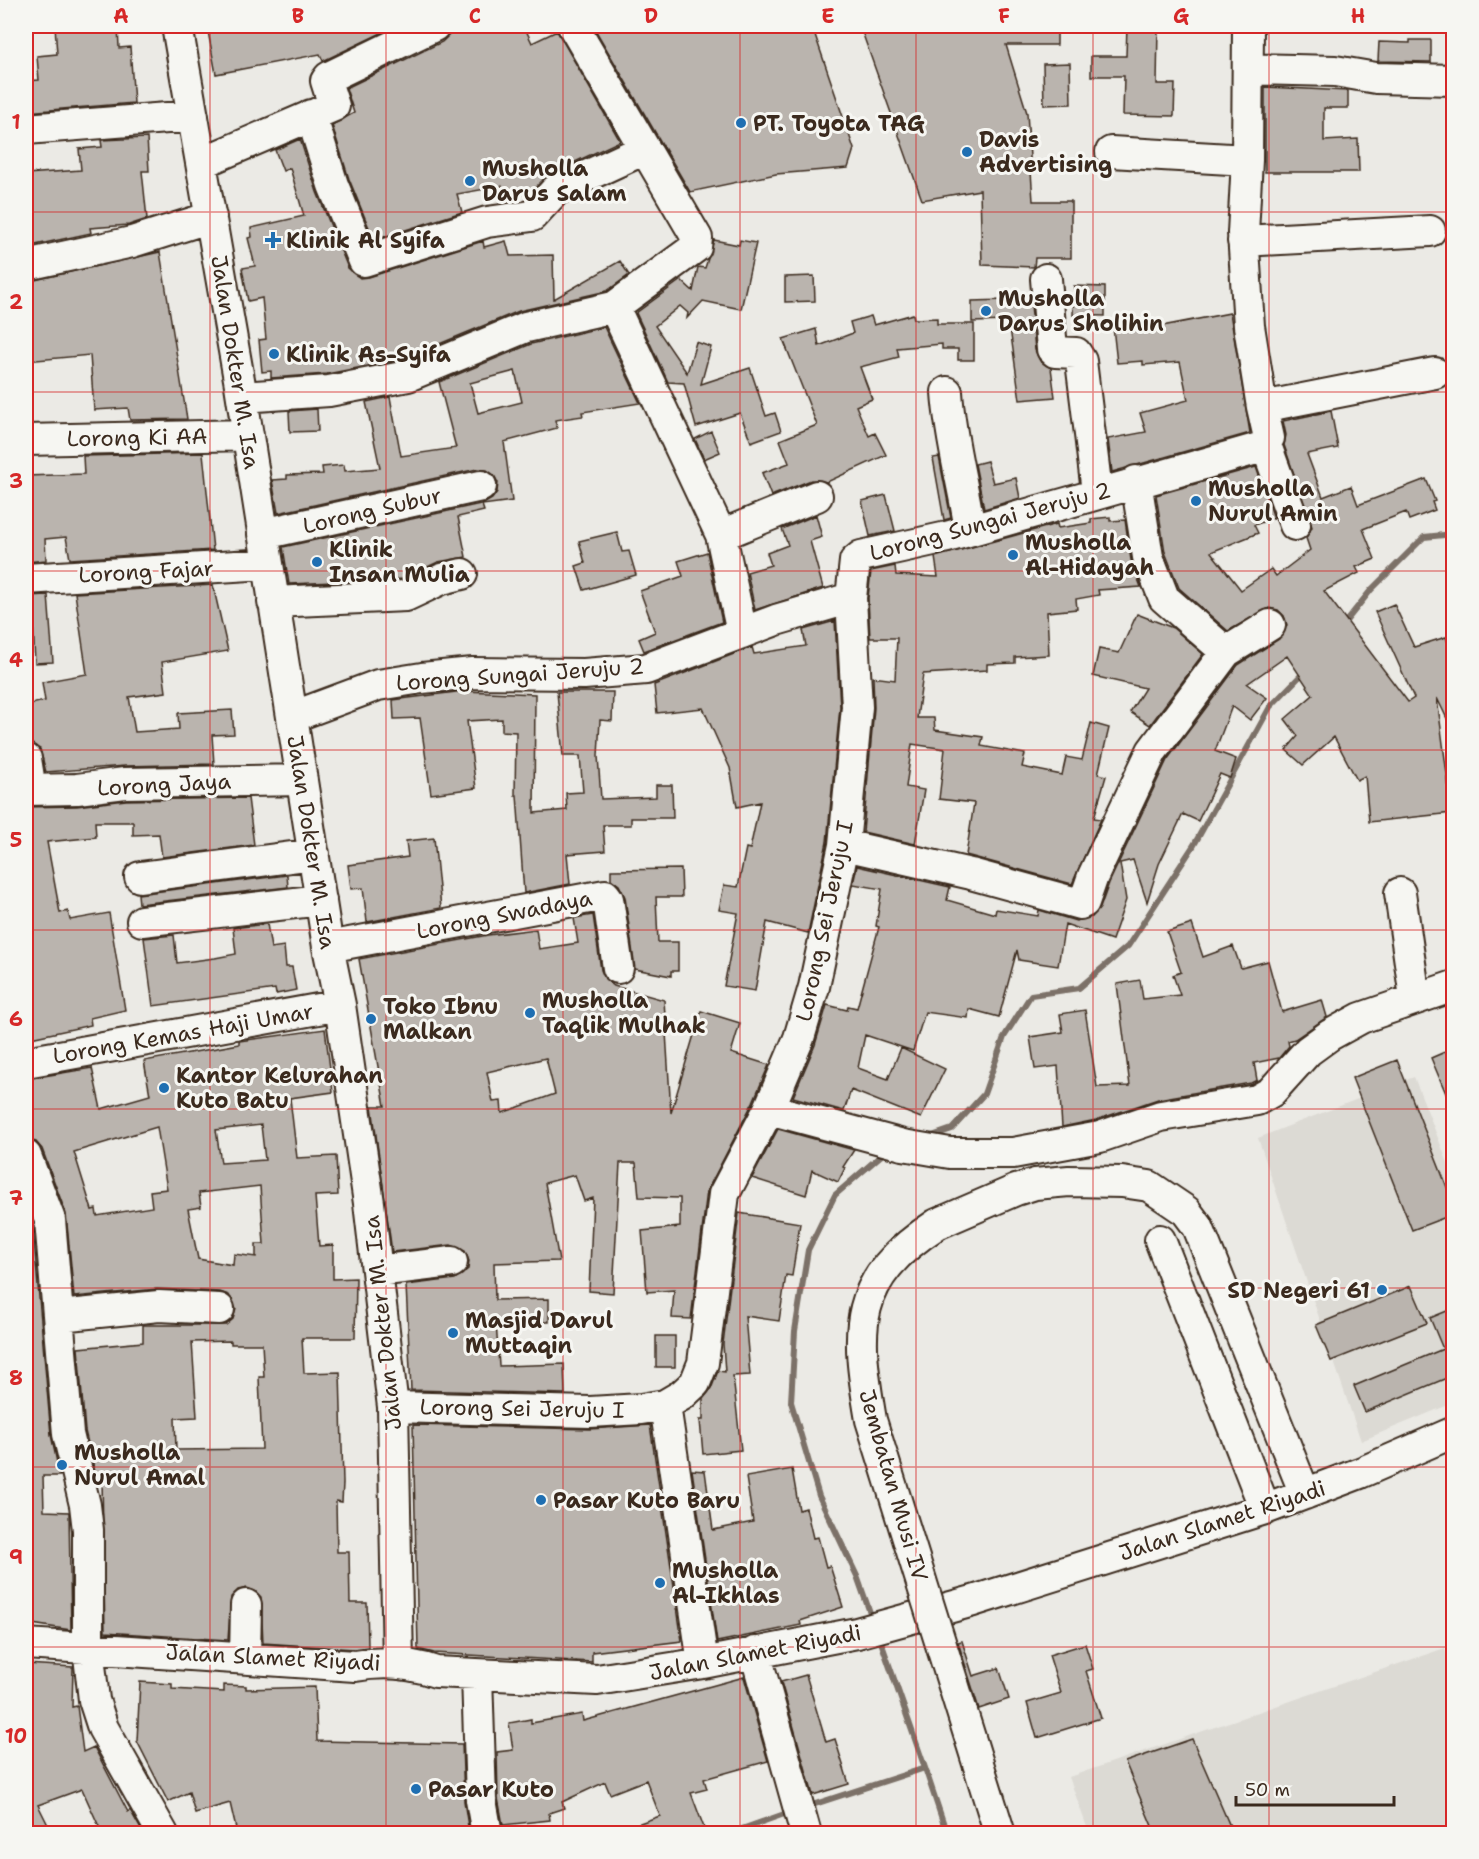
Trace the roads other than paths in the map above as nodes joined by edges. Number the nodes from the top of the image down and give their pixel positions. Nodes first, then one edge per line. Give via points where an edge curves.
1 (177, 26) edge
2 (434, 26) edge
3 (573, 26) edge
4 (1248, 26) edge
5 (1248, 69) junction
6 (1454, 80) edge
7 (311, 115) junction
8 (193, 116) junction
9 (26, 129) edge
10 (645, 149) junction
11 (1111, 152) dead end
12 (1247, 160) junction
13 (201, 163) junction
14 (212, 217) junction
15 (1430, 231) dead end
16 (1244, 241) junction
17 (26, 265) edge
18 (1046, 279) dead end
19 (623, 301) junction
20 (1436, 373) dead end
21 (947, 392) dead end
22 (242, 397) junction
23 (1262, 407) junction
24 (248, 435) junction
25 (26, 440) edge
26 (1266, 445) junction
27 (1136, 481) junction
28 (481, 486) dead end
29 (1097, 492) junction
30 (817, 496) dead end
31 (1296, 525) dead end
32 (970, 530) junction
33 (263, 534) junction
34 (721, 535) junction
35 (267, 564) junction
36 (462, 574) dead end
37 (26, 579) edge
38 (851, 598) junction
39 (273, 602) junction
40 (1270, 625) dead end
41 (742, 633) junction
42 (1226, 652) junction
43 (292, 717) junction
44 (26, 759) edge
45 (302, 780) junction
46 (28, 790) edge
47 (844, 845) junction
48 (314, 854) junction
49 (140, 877) dead end
50 (1400, 893) dead end
51 (321, 900) junction
52 (142, 921) dead end
53 (328, 947) junction
54 (618, 968) dead end
55 (1454, 986) edge
56 (1414, 998) junction
57 (340, 1005) junction
58 (26, 1062) edge
59 (769, 1108) junction
60 (26, 1156) edge
61 (1160, 1240) dead end
62 (452, 1262) dead end
63 (377, 1271) junction
64 (219, 1309) dead end
65 (59, 1316) junction
66 (665, 1405) junction
67 (393, 1407) junction
68 (1454, 1432) edge
69 (1305, 1494) junction
70 (1265, 1509) junction
71 (246, 1605) dead end
72 (26, 1644) edge
73 (88, 1647) junction
74 (755, 1652) junction
75 (245, 1658) junction
76 (703, 1663) junction
77 (398, 1664) junction
78 (355, 1666) junction
79 (436, 1672) junction
80 (477, 1675) junction
81 (802, 1818) edge
82 (163, 1833) edge
83 (487, 1833) edge
84 (1000, 1833) edge

1 - 8 street, Jalan Dokter M. Isa
2 - 7 street via 329,76 326,81 334,106
3 - 10 street
4 - 5 street
5 - 6 street
5 - 12 street
7 - 10 street via 364,261 487,222 527,218 556,190
7 - 13 street
8 - 9 street
8 - 13 street, Jalan Dokter M. Isa
10 - 19 street via 697,238 696,247
11 - 12 street
12 - 16 street
13 - 14 street, Jalan Dokter M. Isa
14 - 17 street via 132,242
14 - 22 street, Jalan Dokter M. Isa
15 - 16 street
16 - 23 street via 1249,326
18 - 29 street via 1052,349 1076,353 1081,361
19 - 22 street via 526,327 408,376 329,392
19 - 34 street
20 - 23 street
21 - 32 street via 950,433
22 - 24 street, Jalan Dokter M. Isa
23 - 26 street via 1269,438
24 - 25 street, Lorong Ki AA
24 - 33 street, Jalan Dokter M. Isa
26 - 27 street, Lorong Sungai Jeruju 2
26 - 31 street
27 - 29 street, Lorong Sungai Jeruju 2
27 - 42 street via 1148,557 1164,598
28 - 33 street, Lorong Subur
29 - 32 street, Lorong Sungai Jeruju 2
30 - 34 street
32 - 38 street, Lorong Sungai Jeruju 2 via 861,556 853,566
33 - 35 street, Jalan Dokter M. Isa
34 - 41 street
35 - 37 street, Lorong Fajar
35 - 39 street, Jalan Dokter M. Isa
36 - 39 street via 406,596
38 - 41 street, Lorong Sungai Jeruju 2
38 - 47 street, Lorong Sei Jeruju I via 857,707
39 - 43 street, Jalan Dokter M. Isa
40 - 42 street
41 - 43 street, Lorong Sungai Jeruju 2 via 646,669 422,678 378,685
42 - 47 street via 1152,751 1084,902
43 - 45 street, Jalan Dokter M. Isa
44 - 46 street
45 - 46 street, Lorong Jaya via 125,783
45 - 48 street, Jalan Dokter M. Isa
47 - 59 street, Lorong Sei Jeruju I via 814,987 799,1038
48 - 49 street
48 - 51 street, Jalan Dokter M. Isa
50 - 56 street
51 - 52 street
51 - 53 street, Jalan Dokter M. Isa
53 - 54 street, Lorong Swadaya via 605,895
53 - 57 street, Jalan Dokter M. Isa
55 - 56 street
56 - 59 street via 1361,1018 1330,1035 1308,1051 1271,1092 1257,1100 1161,1116 1100,1137 1013,1153 950,1153 903,1145
57 - 58 street, Lorong Kemas Haji Umar
57 - 63 street, Jalan Dokter M. Isa
59 - 66 street, Lorong Sei Jeruju I via 724,1194 703,1364 695,1383
60 - 65 street via 50,1220
61 - 70 street
62 - 63 street
63 - 67 street, Jalan Dokter M. Isa
64 - 65 street via 159,1306
65 - 73 street via 68,1434 85,1505
66 - 67 street, Lorong Sei Jeruju I via 590,1412
66 - 76 street
67 - 77 street, Jalan Dokter M. Isa
68 - 69 street, Jalan Slamet Riyadi
69 - 70 street, Jalan Slamet Riyadi
69 - 84 street, Jembatan Musi IV, bridge via 1198,1227 1185,1211 1149,1186 1069,1181 1016,1190 937,1224 901,1251 879,1275 860,1330 871,1420
70 - 74 street, Jalan Slamet Riyadi via 888,1625
71 - 75 street
72 - 73 street, Jalan Slamet Riyadi
73 - 75 street, Jalan Slamet Riyadi
73 - 82 street via 94,1700 103,1728
74 - 76 street, Jalan Slamet Riyadi
74 - 81 street
75 - 78 street, Jalan Slamet Riyadi
76 - 80 street, Jalan Slamet Riyadi via 597,1680
77 - 78 street, Jalan Slamet Riyadi via 375,1662
77 - 79 street, Jalan Slamet Riyadi
78 - 79 street via 375,1672
79 - 80 street, Jalan Slamet Riyadi
80 - 83 street via 481,1800

